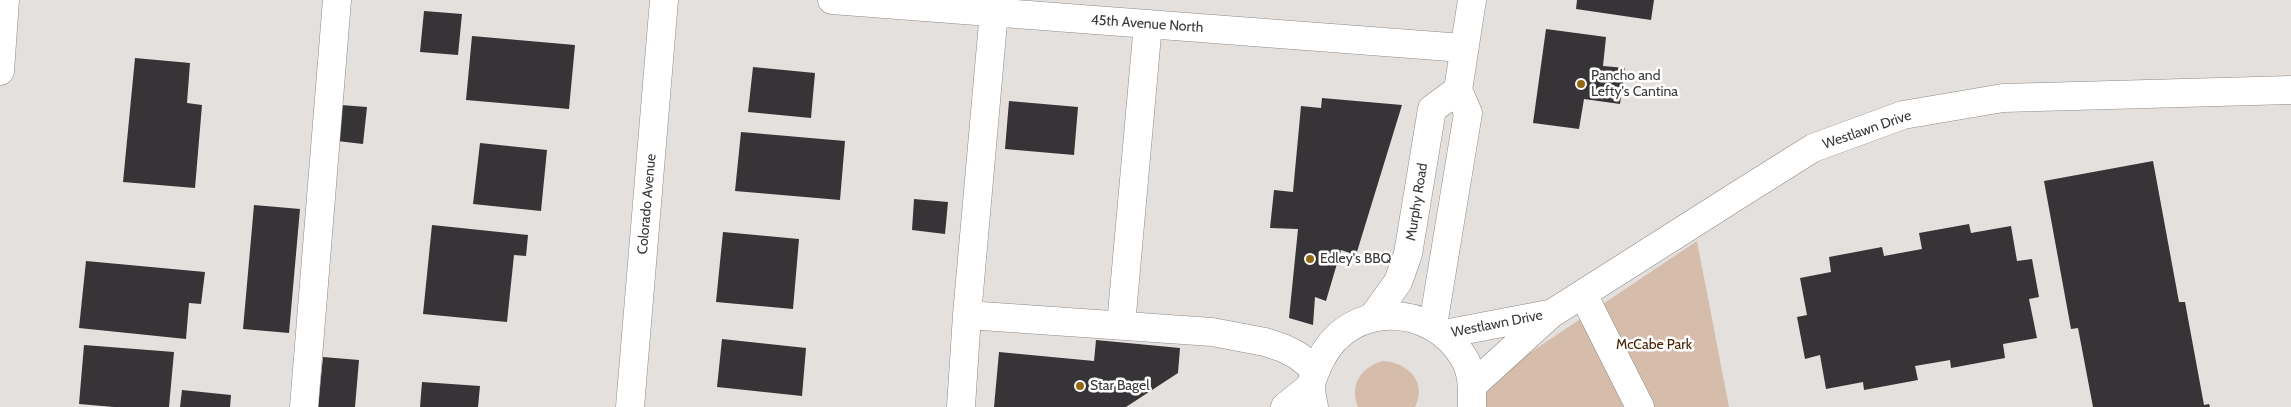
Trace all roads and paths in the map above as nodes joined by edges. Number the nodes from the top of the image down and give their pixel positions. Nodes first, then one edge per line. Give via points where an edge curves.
1 (5, 0) edge
2 (337, 0) edge
3 (664, 0) edge
4 (832, 0) edge
5 (1472, 0) edge
6 (994, 6) edge
7 (1148, 24) junction
8 (1463, 48) junction
9 (0, 71) edge
10 (1458, 90) junction
11 (2291, 90) edge
12 (1583, 294) junction
13 (1551, 314) junction
14 (967, 315) junction
15 (1372, 318) junction
16 (1121, 325) junction
17 (1439, 330) junction
18 (1313, 388) edge
19 (1472, 396) edge
20 (304, 407) edge
21 (630, 407) edge
22 (961, 407) edge
23 (1285, 407) edge
24 (1640, 407) edge

1 - 9 street
2 - 20 street
3 - 21 street, Colorado Avenue
4 - 6 street, 45th Avenue North
5 - 8 street
6 - 7 street, 45th Avenue North
6 - 14 street
7 - 8 street, 45th Avenue North
7 - 16 street
8 - 10 street
10 - 15 street, Murphy Road via 1432,109 1408,254 1398,282
10 - 17 street via 1468,113
11 - 12 street, Westlawn Drive via 2003,98 1903,115 1813,148
12 - 13 street, Westlawn Drive
12 - 24 street
13 - 17 street, Westlawn Drive
13 - 19 street, Westlawn Drive
14 - 16 street
14 - 22 street
15 - 17 street via 1387,315 1411,317
15 - 18 street via 1343,332 1326,348
16 - 18 street via 1212,332 1265,342 1297,355
17 - 19 street via 1452,340 1465,360
18 - 23 street

